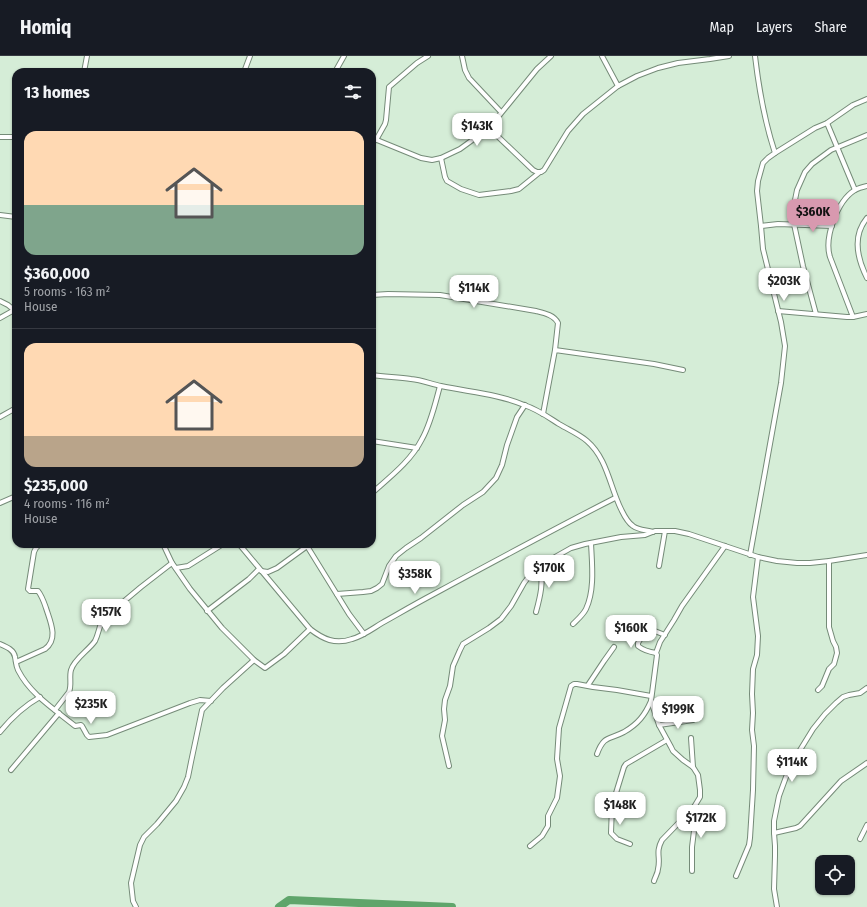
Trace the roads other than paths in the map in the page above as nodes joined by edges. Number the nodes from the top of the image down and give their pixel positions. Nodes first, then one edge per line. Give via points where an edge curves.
1 (87, 56) edge
2 (250, 56) edge
3 (344, 56) edge
4 (428, 56) edge
5 (462, 56) edge
6 (551, 56) edge
7 (602, 56) edge
8 (729, 56) edge
9 (755, 56) edge
10 (85, 68) edge
11 (246, 68) edge
12 (337, 68) edge
13 (618, 86) junction
14 (866, 101) edge
15 (501, 112) junction
16 (827, 123) junction
17 (489, 128) junction
18 (867, 135) edge
19 (376, 136) edge
20 (0, 137) edge
21 (12, 137) edge
22 (376, 140) edge
23 (837, 147) junction
24 (776, 153) junction
25 (441, 158) junction
26 (541, 172) junction
27 (867, 186) edge
28 (855, 190) junction
29 (0, 215) edge
30 (12, 216) edge
31 (867, 218) edge
32 (794, 224) junction
33 (761, 226) junction
34 (832, 226) junction
35 (867, 278) edge
36 (376, 295) edge
37 (0, 301) edge
38 (12, 307) edge
39 (12, 311) edge
40 (778, 311) junction
41 (816, 314) junction
42 (867, 314) edge
43 (853, 317) junction
44 (0, 318) edge
45 (555, 350) junction
46 (683, 370) dead end
47 (376, 375) edge
48 (440, 386) junction
49 (525, 405) junction
50 (12, 410) edge
51 (543, 414) junction
52 (1, 415) edge
53 (376, 442) edge
54 (417, 448) junction
55 (376, 489) edge
56 (12, 498) edge
57 (616, 498) junction
58 (0, 503) edge
59 (665, 531) junction
60 (653, 532) junction
61 (591, 543) junction
62 (725, 546) junction
63 (36, 548) edge
64 (166, 548) edge
65 (217, 548) edge
66 (242, 548) edge
67 (304, 548) edge
68 (310, 548) edge
69 (750, 555) junction
70 (867, 555) edge
71 (758, 557) junction
72 (829, 561) junction
73 (172, 563) junction
74 (541, 565) junction
75 (659, 566) dead end
76 (176, 568) junction
77 (260, 570) junction
78 (337, 594) junction
79 (207, 610) junction
80 (536, 612) dead end
81 (637, 620) dead end
82 (573, 624) dead end
83 (647, 628) junction
84 (310, 629) junction
85 (364, 634) junction
86 (665, 635) junction
87 (0, 644) edge
88 (614, 647) dead end
89 (656, 653) junction
90 (254, 660) junction
91 (16, 662) junction
92 (588, 685) junction
93 (867, 688) edge
94 (818, 690) dead end
95 (652, 696) junction
96 (40, 697) junction
97 (211, 701) junction
98 (651, 701) junction
99 (55, 710) junction
100 (59, 713) junction
101 (693, 720) dead end
102 (659, 725) junction
103 (0, 732) edge
104 (690, 738) dead end
105 (667, 740) junction
106 (597, 754) dead end
107 (867, 763) edge
108 (449, 766) dead end
109 (693, 767) junction
110 (11, 770) dead end
111 (694, 807) junction
112 (867, 825) edge
113 (774, 833) junction
114 (860, 839) dead end
115 (630, 844) dead end
116 (530, 846) dead end
117 (692, 871) dead end
118 (736, 876) dead end
119 (654, 881) dead end
120 (136, 907) edge
121 (776, 907) edge

1 - 10 street
2 - 11 street
3 - 12 street
4 - 19 street via 389,87 385,124
5 - 15 street via 469,78
6 - 15 street
7 - 13 street
8 - 13 street via 658,68
9 - 24 street via 763,111
13 - 26 street via 583,114 568,131
14 - 16 street via 857,103
15 - 17 street
16 - 23 street
16 - 24 street
17 - 25 street via 460,149
17 - 26 street via 533,170
18 - 23 street
20 - 21 street
22 - 25 street via 421,158
23 - 28 street
23 - 32 street via 804,172 795,197
24 - 33 street via 763,163 758,181
25 - 26 street via 447,181 479,195 518,189
27 - 28 street
28 - 34 street via 840,205
29 - 30 street
31 - 35 street via 859,230 857,246
32 - 33 street
32 - 34 street
32 - 41 street
33 - 40 street via 762,249
34 - 43 street via 828,251
36 - 45 street via 440,296 547,314 558,321
37 - 38 street
39 - 44 street
40 - 41 street
40 - 69 street via 785,346 781,383
41 - 43 street
42 - 43 street
45 - 46 street
45 - 51 street
47 - 48 street via 414,379
48 - 49 street via 485,394
48 - 54 street via 428,425
49 - 51 street
49 - 78 street via 517,417 496,478 483,492 396,556 382,584 377,588 371,591
50 - 52 street
51 - 57 street via 589,442 606,470
53 - 54 street
54 - 55 street via 408,460
56 - 58 street
57 - 60 street via 630,525
57 - 85 street via 485,566
59 - 60 street
59 - 62 street via 689,534
59 - 75 street
60 - 61 street
61 - 74 street via 571,548
61 - 82 street via 592,580 588,604
62 - 69 street
62 - 86 street via 682,606
63 - 91 street via 28,589 38,591 42,597 53,634 48,647
64 - 73 street
65 - 76 street via 188,566
66 - 77 street
67 - 77 street via 277,568 268,572
68 - 78 street
69 - 71 street
70 - 72 street
71 - 72 street via 797,563
71 - 118 street via 753,597 758,636 752,688 754,753 750,838
72 - 94 street via 829,627 837,653 834,664
73 - 76 street
73 - 99 street via 104,618 98,636 73,666 70,692
74 - 80 street via 541,594
74 - 108 street via 527,579 501,619 464,644 455,660 445,700 442,736
76 - 79 street
77 - 79 street
77 - 84 street
78 - 85 street
79 - 90 street
81 - 83 street
83 - 86 street
83 - 89 street via 638,646
84 - 85 street via 327,640 342,641
84 - 90 street via 266,668
86 - 89 street
87 - 91 street via 13,652
88 - 92 street
89 - 95 street
90 - 97 street
91 - 96 street via 28,685
92 - 95 street
92 - 116 street via 571,686 559,728 557,759 560,776 557,798 548,816 548,826 542,836
93 - 113 street via 858,694 843,697 813,729 786,777 776,808
95 - 98 street
96 - 99 street
96 - 103 street via 27,705
97 - 100 street via 200,700 107,735 90,737 81,725 76,726
97 - 120 street via 202,710 184,787 176,801 140,845 131,883
98 - 102 street
98 - 106 street via 642,718 624,732 604,740
99 - 100 street
100 - 110 street
101 - 102 street
102 - 105 street
104 - 109 street
105 - 109 street via 674,751
105 - 115 street via 624,767 612,806 612,834
107 - 113 street via 841,781 800,826
109 - 111 street via 698,775 700,790 700,797
111 - 117 street
111 - 119 street via 662,840
112 - 114 street
113 - 121 street

